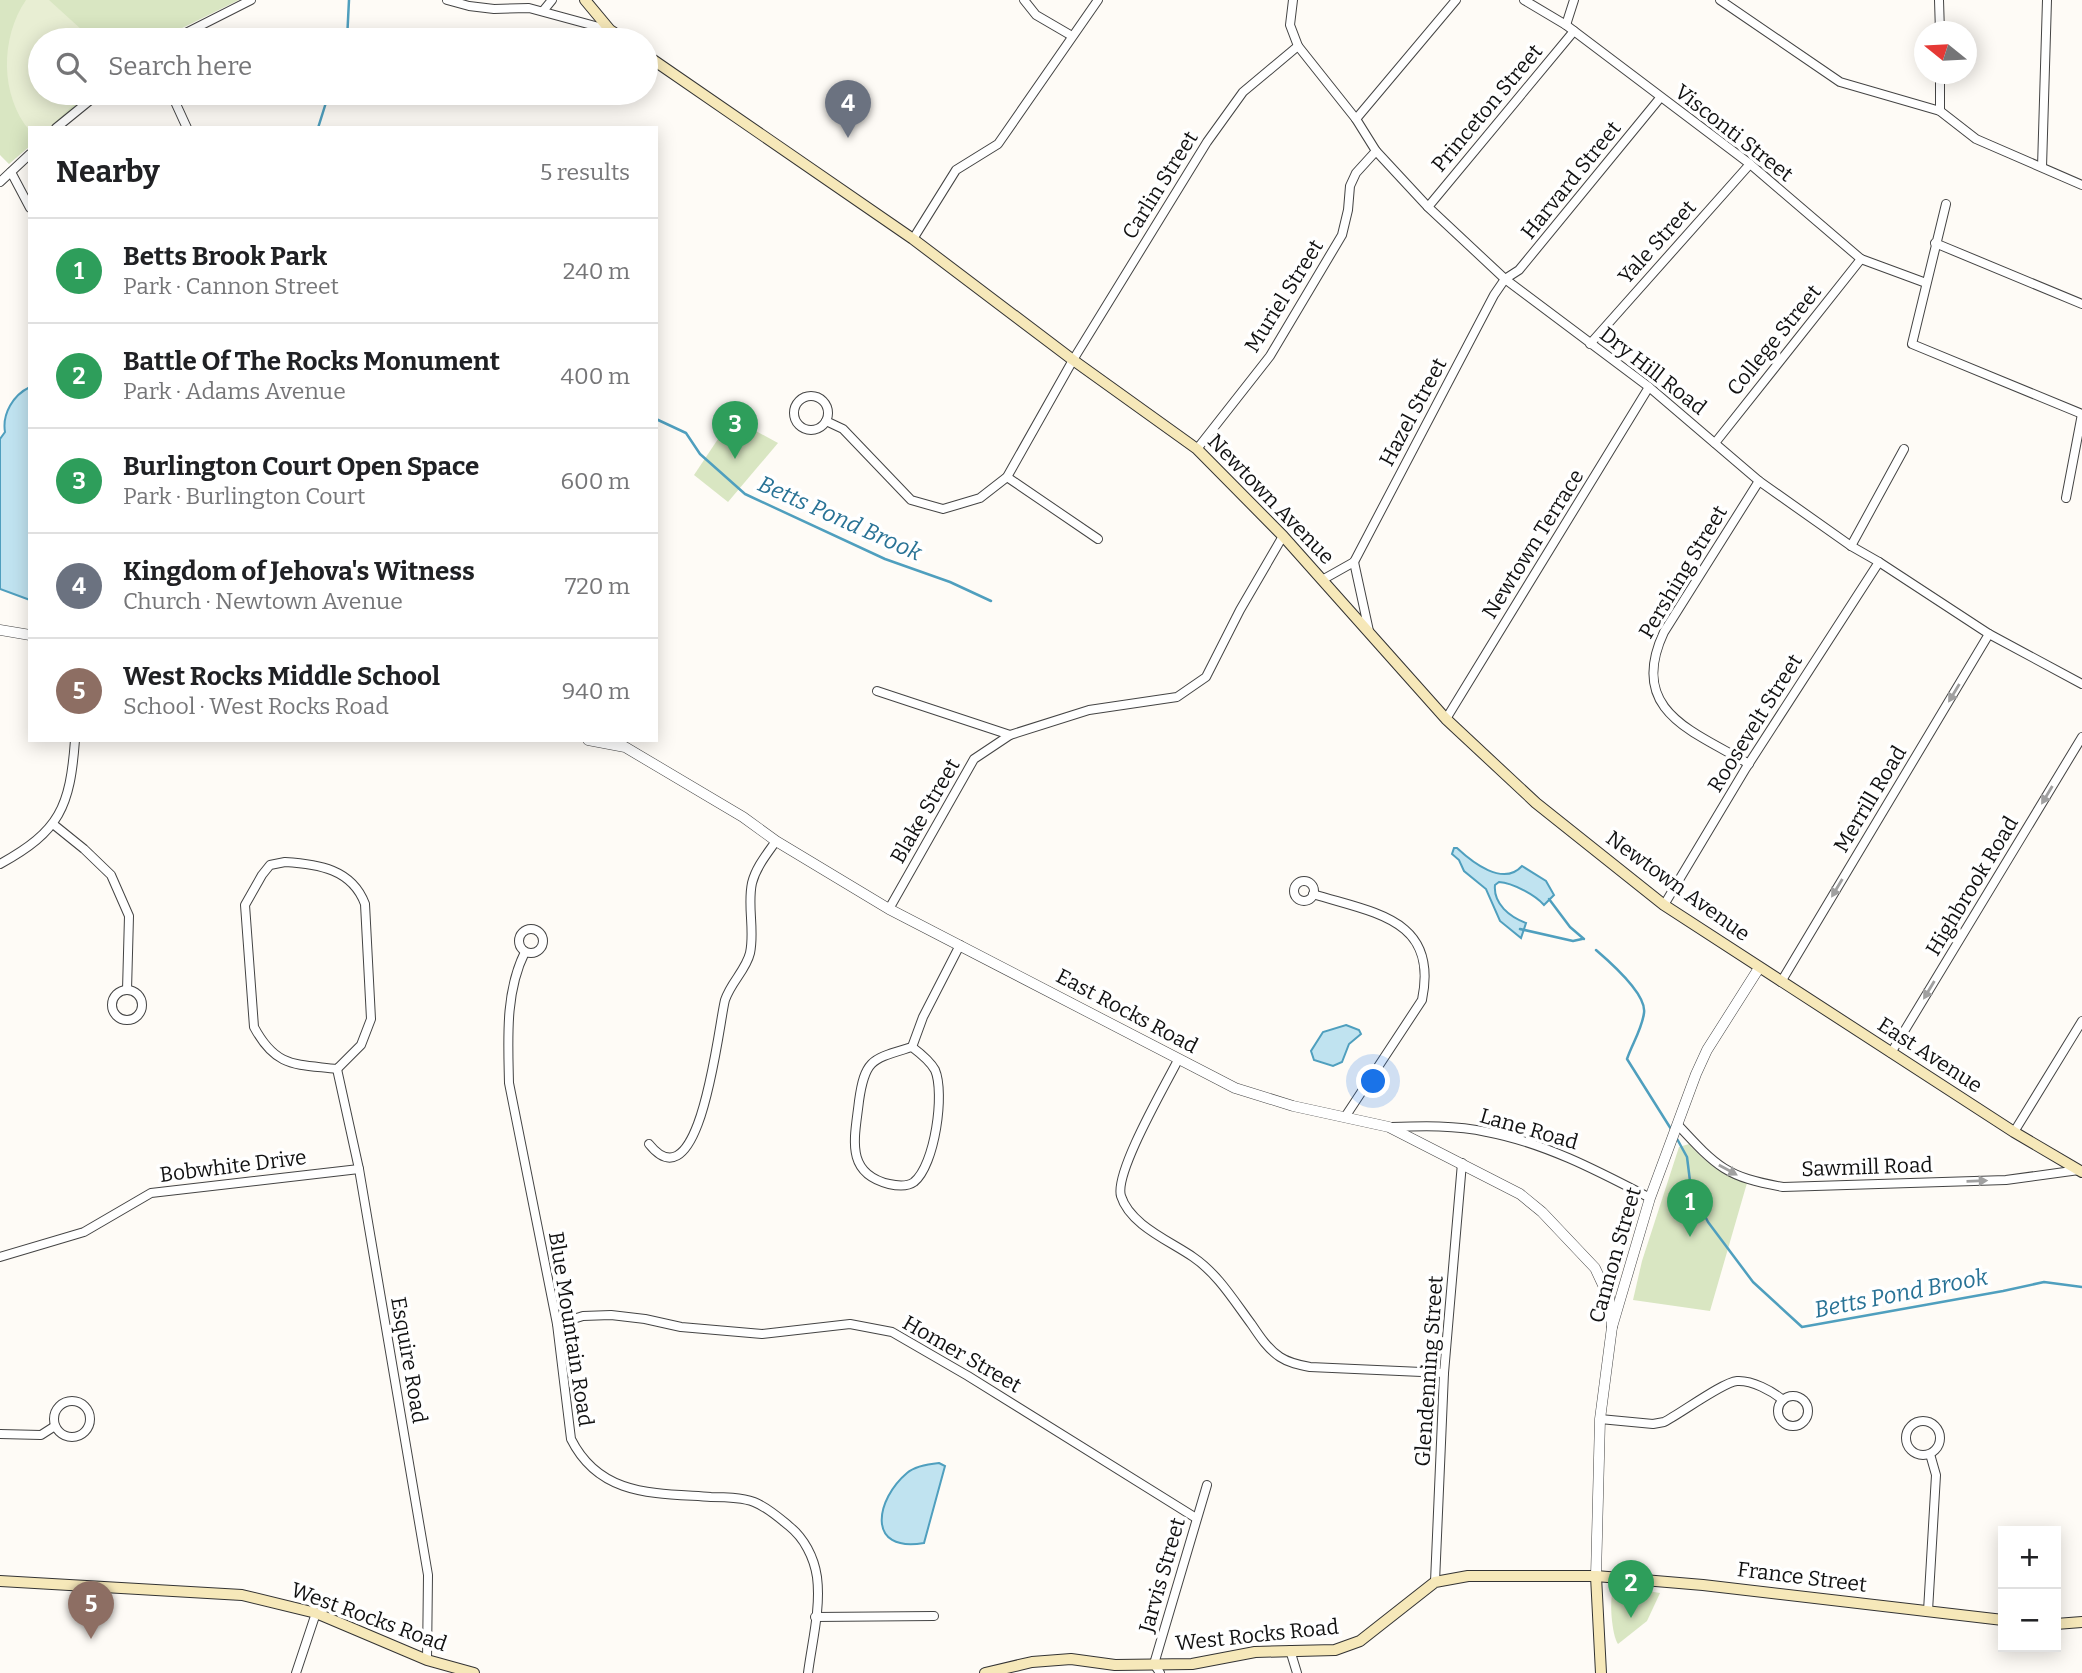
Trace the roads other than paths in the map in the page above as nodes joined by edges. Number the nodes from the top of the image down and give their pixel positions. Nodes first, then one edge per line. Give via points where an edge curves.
1 (251, 0) edge
2 (447, 0) edge
3 (552, 0) edge
4 (585, 0) edge
5 (1024, 0) edge
6 (1098, 0) edge
7 (1293, 0) edge
8 (1456, 0) edge
9 (1524, 0) edge
10 (1574, 0) edge
11 (1720, 0) edge
12 (1939, 0) edge
13 (2047, 0) edge
14 (543, 11) junction
15 (1940, 21) edge
16 (1566, 25) junction
17 (196, 28) edge
18 (603, 28) edge
19 (608, 28) edge
20 (1574, 31) junction
21 (1072, 36) junction
22 (1298, 46) junction
23 (658, 63) edge
24 (1940, 84) edge
25 (1660, 98) junction
26 (84, 105) edge
27 (176, 105) edge
28 (1940, 111) junction
29 (1356, 119) junction
30 (58, 126) edge
31 (186, 126) edge
32 (1376, 151) junction
33 (28, 156) edge
34 (1750, 164) junction
35 (2042, 167) junction
36 (12, 173) junction
37 (0, 181) edge
38 (2082, 185) edge
39 (28, 204) edge
40 (1946, 204) dead end
41 (1427, 207) junction
42 (912, 239) junction
43 (1935, 243) junction
44 (1861, 259) junction
45 (1505, 279) junction
46 (1926, 283) junction
47 (2082, 304) edge
48 (1590, 344) junction
49 (1073, 360) junction
50 (1649, 387) junction
51 (2082, 414) edge
52 (826, 421) junction
53 (1715, 443) junction
54 (1197, 449) junction
55 (1904, 449) dead end
56 (1007, 477) junction
57 (1759, 481) junction
58 (2066, 498) dead end
59 (1283, 536) junction
60 (1098, 539) dead end
61 (1851, 546) junction
62 (1354, 562) junction
63 (1879, 562) junction
64 (1322, 580) junction
65 (0, 630) edge
66 (1368, 631) junction
67 (1989, 634) junction
68 (28, 635) edge
69 (2082, 684) edge
70 (877, 691) dead end
71 (1446, 719) junction
72 (1010, 735) junction
73 (2082, 737) edge
74 (75, 742) edge
75 (599, 742) edge
76 (1749, 764) junction
77 (53, 824) junction
78 (776, 841) junction
79 (0, 864) edge
80 (1313, 894) dead end
81 (1664, 905) junction
82 (889, 909) junction
83 (960, 945) junction
84 (525, 952) dead end
85 (1759, 968) junction
86 (1781, 982) junction
87 (127, 990) dead end
88 (2082, 1021) edge
89 (912, 1047) junction
90 (1891, 1053) junction
91 (1178, 1060) junction
92 (337, 1069) junction
93 (1345, 1117) junction
94 (1678, 1126) junction
95 (1389, 1127) junction
96 (2014, 1132) junction
97 (649, 1144) dead end
98 (1462, 1163) junction
99 (359, 1169) junction
100 (2080, 1171) edge
101 (1650, 1198) junction
102 (0, 1257) edge
103 (557, 1324) junction
104 (1612, 1327) junction
105 (1444, 1373) junction
106 (1783, 1400) dead end
107 (1600, 1419) junction
108 (55, 1426) junction
109 (0, 1434) edge
110 (1930, 1454) junction
111 (1207, 1485) dead end
112 (1196, 1518) junction
113 (1596, 1576) junction
114 (0, 1581) edge
115 (1435, 1582) junction
116 (1928, 1611) junction
117 (316, 1614) junction
118 (934, 1616) dead end
119 (815, 1617) junction
120 (1998, 1619) edge
121 (2061, 1624) edge
122 (2081, 1624) edge
123 (1290, 1650) junction
124 (427, 1660) junction
125 (1157, 1669) edge
126 (296, 1673) edge
127 (474, 1673) edge
128 (808, 1673) edge
129 (985, 1673) edge
130 (1297, 1673) edge
131 (1601, 1673) edge

1 - 17 street
2 - 14 street via 494,9
3 - 14 street
4 - 19 main road
5 - 21 street via 1036,15
6 - 21 street
7 - 22 street, Dry Hill Road via 1290,25
8 - 29 street
9 - 16 street, Visconti Street
10 - 16 street
11 - 28 street via 1840,82
12 - 15 street
13 - 35 street
14 - 18 street
16 - 20 street, Visconti Street
20 - 25 street, Visconti Street
20 - 41 street, Princeton Street
21 - 42 street via 998,144 956,170
22 - 29 street, Dry Hill Road
22 - 49 street, Carlin Street via 1243,92 1207,142
23 - 42 main road, Newtown Avenue
24 - 28 street
25 - 34 street, Visconti Street
25 - 45 street, Harvard Street via 1519,270
26 - 30 street
27 - 31 street
28 - 35 street via 1976,139
29 - 32 street, Dry Hill Road
32 - 41 street, Dry Hill Road
32 - 54 street, Muriel Street via 1350,186 1342,235 1270,356
33 - 36 street
34 - 44 street, Visconti Street
34 - 48 street, Yale Street
35 - 38 street
36 - 37 street
36 - 39 street
40 - 43 street
41 - 45 street, Dry Hill Road
42 - 49 main road, Newtown Avenue
43 - 46 street
43 - 47 street
44 - 46 street, Visconti Street
44 - 53 street, College Street
45 - 48 street, Dry Hill Road
45 - 62 street, Hazel Street
46 - 51 street via 1912,344
48 - 50 street, Dry Hill Road
49 - 54 main road, Newtown Avenue
49 - 56 street, Carlin Street
50 - 53 street, Dry Hill Road
50 - 71 street, Newtown Terrace
51 - 58 street
52 - 52 street via 827,407 818,397 805,397 797,404 795,417 803,428 816,429
52 - 56 street via 843,429 911,500 943,509 980,498
53 - 57 street, Dry Hill Road
54 - 59 main road, Newtown Avenue
55 - 61 street
56 - 60 street
57 - 61 street, Dry Hill Road
57 - 76 street, Pershing Street via 1664,632 1654,653 1653,677 1658,697 1681,725
59 - 64 main road, Newtown Avenue
59 - 72 street, Blake Street via 1206,677 1177,697 1088,710
61 - 63 street, Dry Hill Road
62 - 64 street
62 - 66 street
63 - 67 street, Dry Hill Road
63 - 76 street, Roosevelt Street
64 - 66 main road, Newtown Avenue
65 - 68 street
66 - 71 main road, Newtown Avenue
67 - 69 street, Dry Hill Road
67 -> 86 street, Merrill Road
70 - 72 street
71 - 81 main road, Newtown Avenue via 1536,803
72 - 82 street, Blake Street via 974,759
73 -> 90 street, Highbrook Road
74 - 77 street via 65,804
75 - 78 street, East Rocks Road via 625,747
76 - 81 street, Roosevelt Street
77 - 79 street via 21,853
77 - 87 street via 111,875 129,916
78 - 82 street, East Rocks Road
78 - 97 street via 751,886 750,954 724,1002 699,1123 679,1155 656,1153
80 - 93 street via 1389,918 1418,944 1424,963 1422,1000
81 - 85 main road, Newtown Avenue
82 - 83 street, East Rocks Road
83 - 89 street
83 - 91 street, East Rocks Road
84 - 103 street, Blue Mountain Road via 511,993 509,1083
85 - 86 main road, East Avenue
85 - 94 street, Cannon Street via 1707,1050
86 - 90 main road, East Avenue
88 - 96 street
89 - 89 street via 884,1055 867,1066 854,1146 864,1173 899,1186 912,1184 922,1174 937,1118 939,1089 934,1069
90 - 96 main road, East Avenue
91 - 93 street, East Rocks Road via 1259,1097
91 - 105 street via 1126,1165 1120,1195 1128,1209 1216,1276 1280,1358 1310,1367
92 - 92 street via 362,1045 371,1018 365,904 361,893 337,872 314,863 270,865 245,905 254,1027 268,1049 289,1063
92 - 99 street, Esquire Road
93 - 95 street, East Rocks Road
94 -> 100 street, Sawmill Road via 1727,1172 1783,1187 2006,1180
94 - 101 street, Cannon Street
95 - 98 street, East Rocks Road
95 - 101 street, Lane Road via 1487,1132 1572,1158
96 - 100 main road, East Avenue
98 - 104 street, East Rocks Road via 1520,1195 1571,1241 1595,1268 1608,1298
98 - 105 street, Glendenning Street
99 - 102 street, Bobwhite Drive via 151,1193 84,1232
99 - 124 street, Esquire Road via 428,1575
101 - 104 street, Cannon Street
103 - 112 street, Homer Street via 583,1316 611,1315 762,1334 850,1324 892,1332
103 - 119 street, Blue Mountain Road via 571,1439 579,1455 596,1472 641,1492 730,1498 753,1502 774,1514 797,1533 810,1553 817,1576
104 - 107 street, Cannon Street
105 - 115 street, Glendenning Street
106 - 107 street via 1760,1386 1737,1381 1664,1422
107 - 113 street, Cannon Street
108 - 108 street via 66,1437 79,1436 89,1425 88,1411 74,1401 62,1404 54,1414
108 - 109 street via 41,1435
110 - 110 street via 1939,1444 1939,1433 1931,1423 1918,1422 1908,1430 1908,1446 1918,1454
110 - 116 street via 1936,1475
111 - 112 street, Jarvis Street
112 - 125 street, Jarvis Street
113 - 115 main road, West Rocks Road via 1468,1576
113 - 116 main road, France Street
113 - 131 main road
114 - 117 main road, West Rocks Road via 242,1595
115 - 123 main road, West Rocks Road via 1360,1641 1335,1650
116 - 120 main road, France Street
117 - 124 main road, West Rocks Road
117 - 126 street
118 - 119 street
119 - 128 street, Blue Mountain Road
121 - 122 main road
123 - 125 main road, West Rocks Road
123 - 130 street
124 - 127 main road, West Rocks Road
125 - 129 main road, West Rocks Road via 1071,1659

